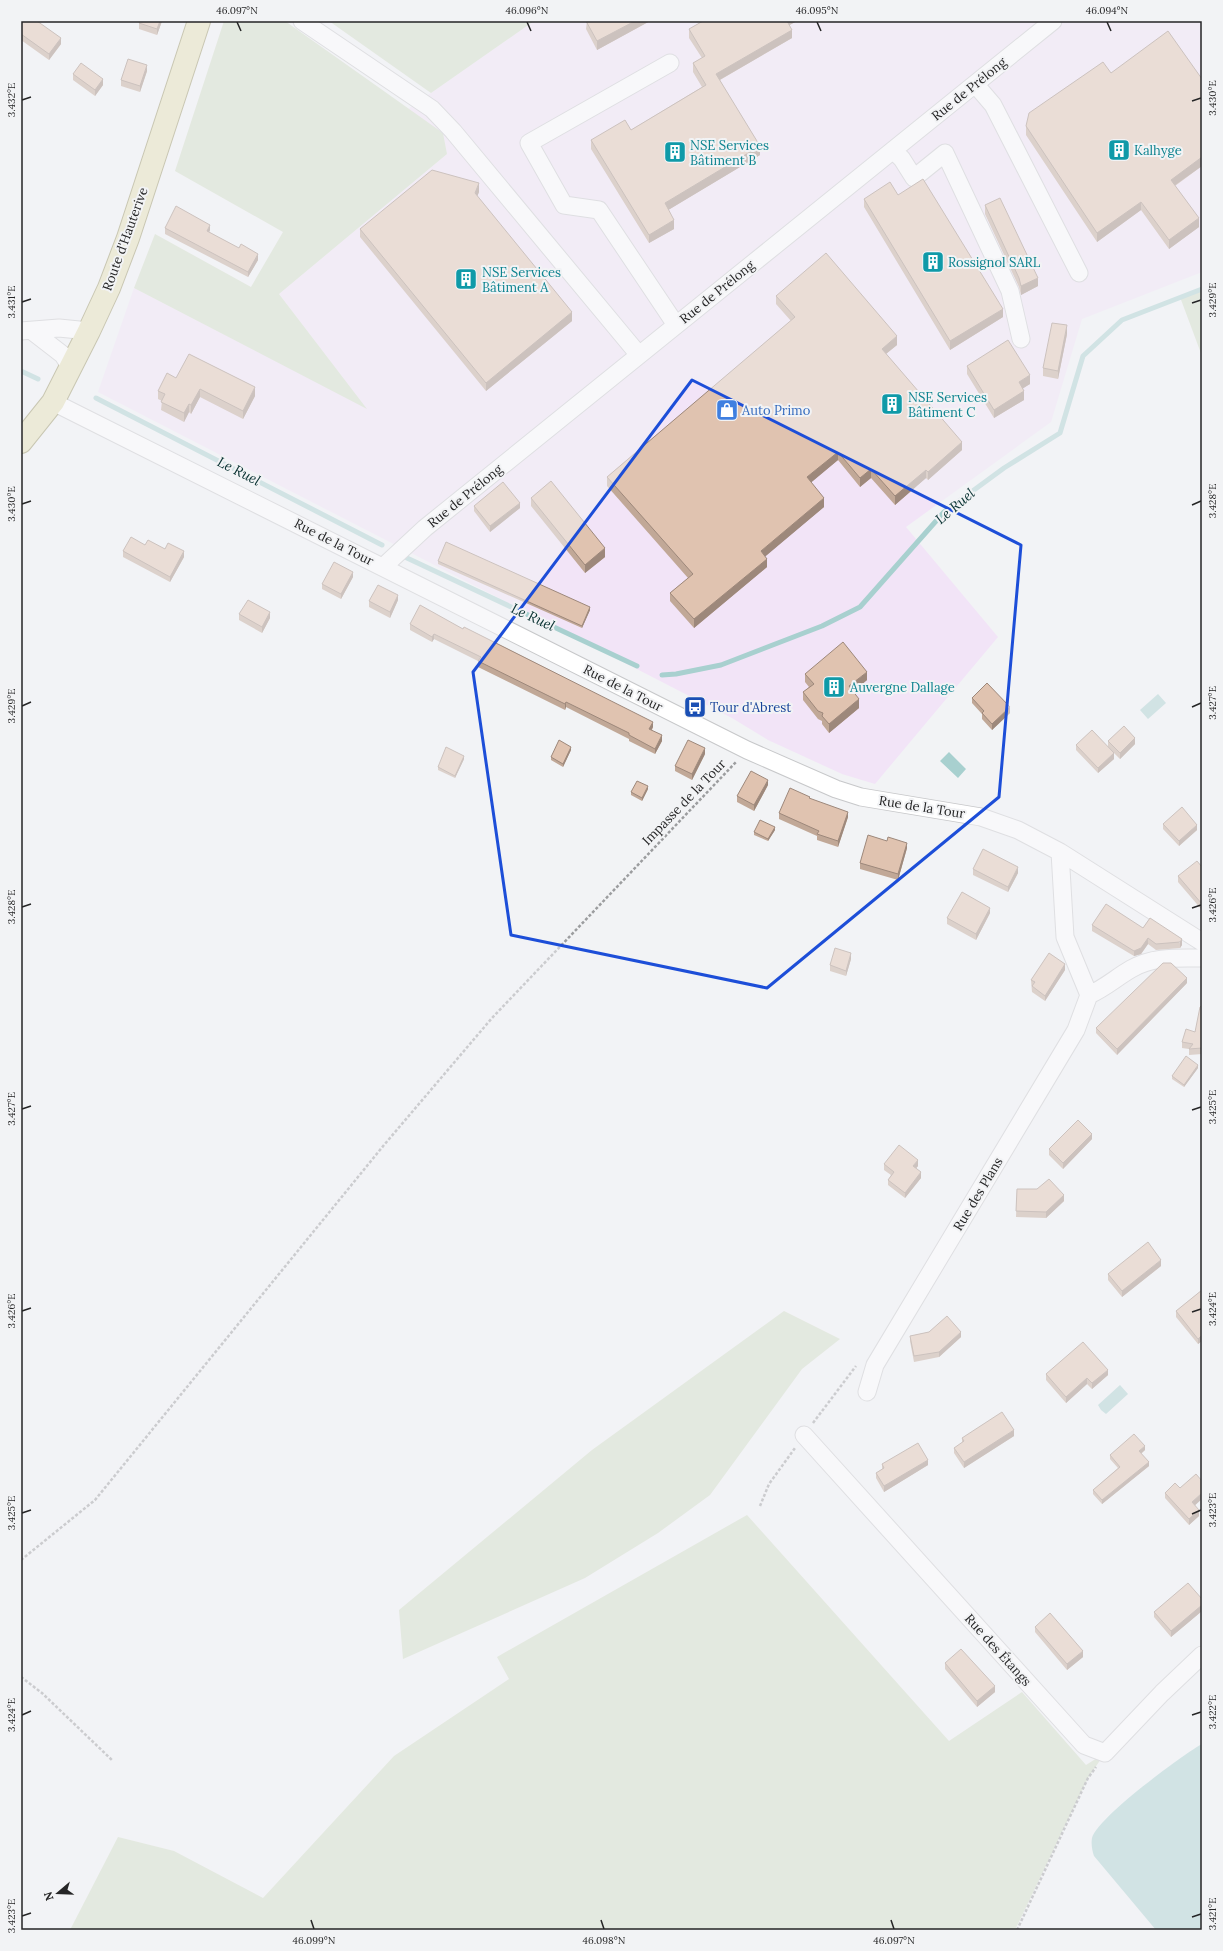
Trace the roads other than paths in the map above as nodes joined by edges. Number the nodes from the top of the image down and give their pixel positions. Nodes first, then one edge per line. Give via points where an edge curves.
1 (199, 21) edge
2 (302, 21) edge
3 (1053, 21) edge
4 (670, 63) dead end
5 (975, 84) junction
6 (893, 150) junction
7 (1079, 273) dead end
8 (676, 325) junction
9 (27, 331) edge
10 (90, 331) junction
11 (1021, 339) dead end
12 (639, 355) junction
13 (71, 368) junction
14 (53, 402) junction
15 (21, 442) edge
16 (383, 567) junction
17 (1060, 852) junction
18 (1202, 942) edge
19 (1202, 958) edge
20 (1089, 995) junction
21 (867, 1392) dead end
22 (804, 1435) road end
23 (1202, 1655) edge

1 - 10 main road, Route d'Hauterive via 128,238
2 - 12 street via 432,109
3 - 5 street, Rue de Prélong
4 - 8 street via 529,143 564,205 600,210
5 - 6 street, Rue de Prélong
5 - 7 street via 993,105
6 - 8 street, Rue de Prélong
6 - 11 street via 914,178 945,153 1010,291
8 - 12 street, Rue de Prélong
9 - 10 street via 59,328
9 - 13 street via 63,355
10 - 13 main road, Route d'Hauterive
12 - 16 street, Rue de Prélong via 425,528
13 - 14 main road, Route d'Hauterive
14 - 15 main road, Route d'Hauterive
14 - 16 street, Rue de la Tour
16 - 17 street, Rue de la Tour via 747,750 836,788 861,797 981,817 1018,830
17 - 18 street, Rue de la Tour
17 - 20 street via 1065,938
19 - 20 street via 1160,959 1132,968 1104,988
20 - 21 street, Rue des Plans via 1076,1030 875,1365
22 - 23 street, Rue des Étangs via 1084,1745 1106,1753 1157,1698

